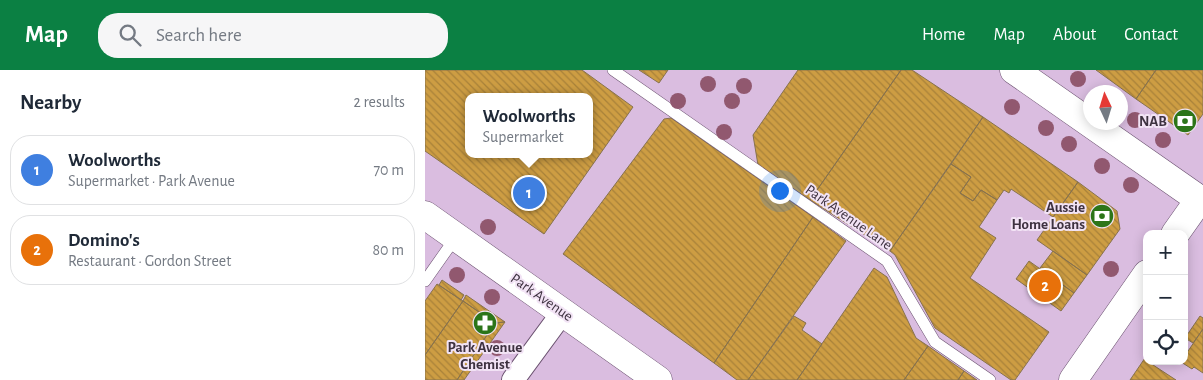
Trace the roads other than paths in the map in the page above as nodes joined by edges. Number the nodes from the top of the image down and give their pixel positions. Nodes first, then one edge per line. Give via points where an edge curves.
1 (613, 70) edge
2 (1015, 70) edge
3 (1202, 199) edge
4 (425, 215) edge
5 (1178, 230) edge
6 (457, 237) junction
7 (1146, 275) edge
8 (425, 280) edge
9 (563, 312) junction
10 (513, 380) edge
11 (658, 380) edge
12 (990, 380) edge
13 (1073, 380) edge

1 - 12 lane, Park Avenue Lane via 887,261 935,342
2 - 3 street
3 - 5 street
4 - 6 street, Park Avenue
6 - 8 lane
6 - 9 street, Park Avenue
7 - 13 street
9 - 10 street
9 - 11 street, Park Avenue

